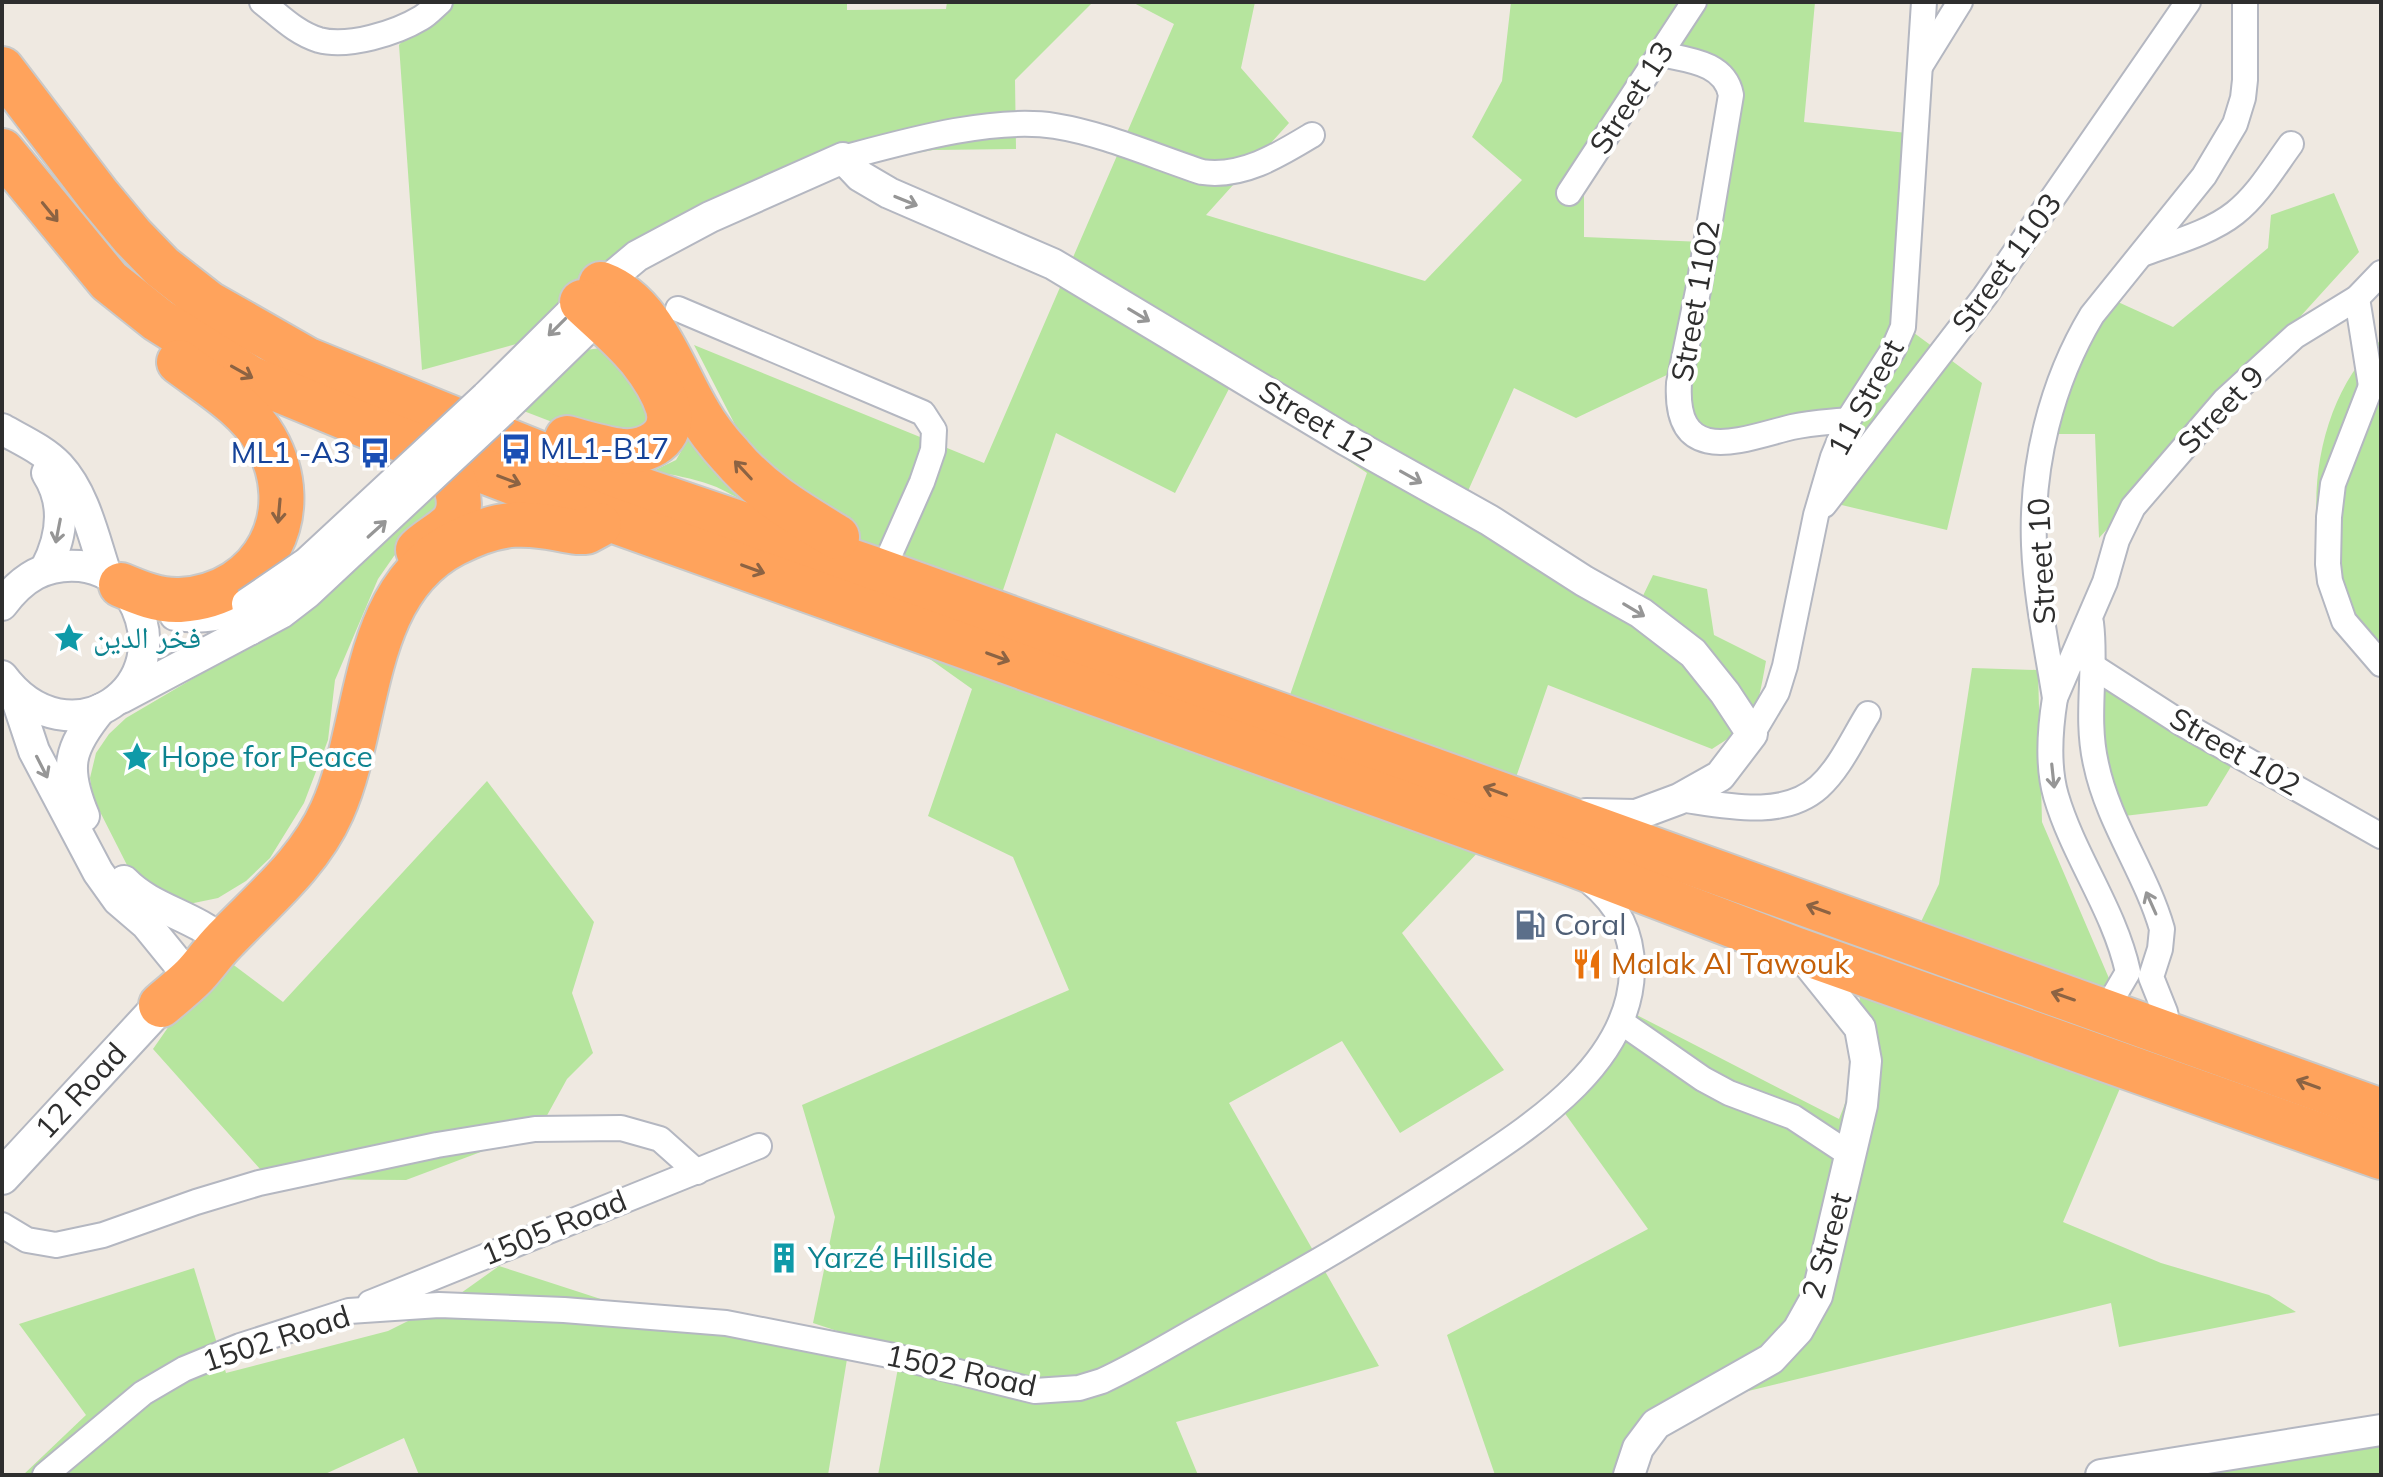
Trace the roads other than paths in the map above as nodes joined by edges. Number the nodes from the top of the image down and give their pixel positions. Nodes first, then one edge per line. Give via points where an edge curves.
1 (262, 2) edge
2 (440, 2) edge
3 (1694, 2) edge
4 (1924, 2) edge
5 (1960, 2) edge
6 (2188, 2) edge
7 (2245, 2) edge
8 (1661, 54) junction
9 (1920, 67) junction
10 (2, 69) edge
11 (1312, 135) dead end
12 (2291, 144) dead end
13 (2, 151) edge
14 (843, 158) junction
15 (1569, 193) dead end
16 (2140, 255) junction
17 (2381, 273) edge
18 (109, 281) junction
19 (2357, 298) junction
20 (601, 299) junction
21 (678, 309) dead end
22 (2376, 380) edge
23 (385, 392) junction
24 (1848, 420) junction
25 (2, 429) edge
26 (29, 444) junction
27 (436, 453) junction
28 (1816, 515) junction
29 (606, 518) junction
30 (46, 568) junction
31 (877, 570) junction
32 (118, 583) junction
33 (2, 605) edge
34 (249, 616) junction
35 (2090, 617) junction
36 (2381, 664) edge
37 (2091, 665) junction
38 (9, 685) edge
39 (2055, 698) junction
40 (106, 706) junction
41 (1868, 714) dead end
42 (1752, 734) junction
43 (1679, 799) junction
44 (1548, 810) junction
45 (2381, 836) edge
46 (1567, 862) junction
47 (217, 936) junction
48 (1797, 950) junction
49 (187, 972) junction
50 (2139, 974) junction
51 (1889, 982) junction
52 (161, 1005) joint
53 (2105, 1011) junction
54 (1621, 1022) junction
55 (1860, 1028) junction
56 (2170, 1034) junction
57 (2381, 1111) edge
58 (759, 1146) dead end
59 (1852, 1156) junction
60 (2381, 1157) edge
61 (697, 1172) junction
62 (2, 1177) edge
63 (2, 1225) edge
64 (349, 1311) junction
65 (2381, 1430) edge
66 (45, 1475) edge
67 (1629, 1475) edge
68 (2101, 1475) edge

1 - 2 street via 321,41 363,40 422,18
3 - 8 street, Street 13
4 - 9 street, 11 Street
5 - 9 street
6 - 28 street, Street 1103 via 1985,296
7 - 16 street, Street 10 via 2245,80 2235,124 2204,176
8 - 15 street, Street 13
8 - 24 street, Street 1102 via 1704,64 1725,79 1731,95 1679,383 1687,424 1701,438 1726,443
9 - 24 street, 11 Street via 1903,327
10 - 23 highway via 98,195 162,267 254,332
11 - 14 street via 1249,167 1215,174 1077,131 1025,124 930,137
12 - 16 street via 2235,213
13 -> 18 highway
14 - 20 street via 710,217
14 -> 42 street, Street 12 via 860,176 889,193 1053,264 1641,613 1693,653
16 - 39 street, Street 10 via 2081,333 2043,441 2034,547
17 - 19 street, Street 9
18 -> 27 highway via 158,320 250,378
18 -> 32 highway via 125,317 144,336 249,418 278,467 280,491 278,525 265,556 223,589 179,600
19 - 22 street
19 - 35 street, Street 9 via 2295,336 2186,443 2133,507
20 - 23 highway via 668,408 666,429 653,446 607,449
31 -> 20 highway via 749,477 698,413 653,330
20 - 34 street, bridge via 307,593 281,613
21 - 31 street via 923,413 930,422 935,439 922,482
22 - 36 street via 2333,484 2328,564 2344,621
23 - 31 highway via 560,462
24 - 28 street, 11 Street
25 - 26 street
26 -> 30 street via 59,502 60,530
26 - 32 street via 57,464 73,486
27 -> 29 highway
27 - 47 highway via 449,469 458,513 406,560 385,589 355,669 337,754 318,805 301,834
28 - 42 street, 11 Street via 1785,666 1777,692
29 -> 46 highway
29 - 47 highway via 586,532 506,524 450,546 418,570 378,642 352,758 332,812 272,895
30 - 32 street via 87,567
30 - 33 street via 18,585
44 -> 31 highway
32 - 34 street via 163,612
32 - 40 street via 140,613 145,638 142,663 130,686
34 - 40 street
35 - 37 street
35 - 39 street, Street 9
37 - 45 street, Street 102 via 2181,723
50 -> 37 street via 2160,949 2162,929 2096,767
38 - 40 street via 34,708 56,715 79,716
38 -> 49 street via 34,751 98,872
39 -> 50 street, Street 10 via 2051,751 2056,795
40 - 47 street via 80,738 70,762 88,824 117,873 140,896
41 - 43 street via 1830,775 1792,804 1721,805
42 - 43 street via 1720,776
43 - 44 street via 1636,815
53 -> 44 highway
46 - 48 highway
46 - 54 street, 1502 Road via 1607,896 1626,930 1632,979
47 - 49 highway
48 - 51 highway
48 - 55 street
49 - 52 highway
50 - 53 street
50 - 56 street, Street 10 via 2165,1012
51 - 55 street
51 - 60 highway
52 - 62 main road, 12 Road
53 - 56 highway
54 - 59 street via 1703,1079 1793,1117
54 - 64 street, 1502 Road via 1575,1086 1514,1138 1287,1280 1123,1371 1079,1388 1035,1391 726,1323 439,1305
55 - 59 street, 2 Street via 1866,1075
57 -> 56 highway
58 - 61 street, 1505 Road
59 - 67 street, 2 Street via 1817,1296 1798,1330 1763,1364 1656,1424 1638,1448
61 - 63 street via 660,1139 621,1128 535,1129 259,1183 103,1235 56,1245 27,1240
61 - 64 street, 1505 Road
64 - 66 street, 1502 Road via 184,1369 143,1393
65 - 68 street

